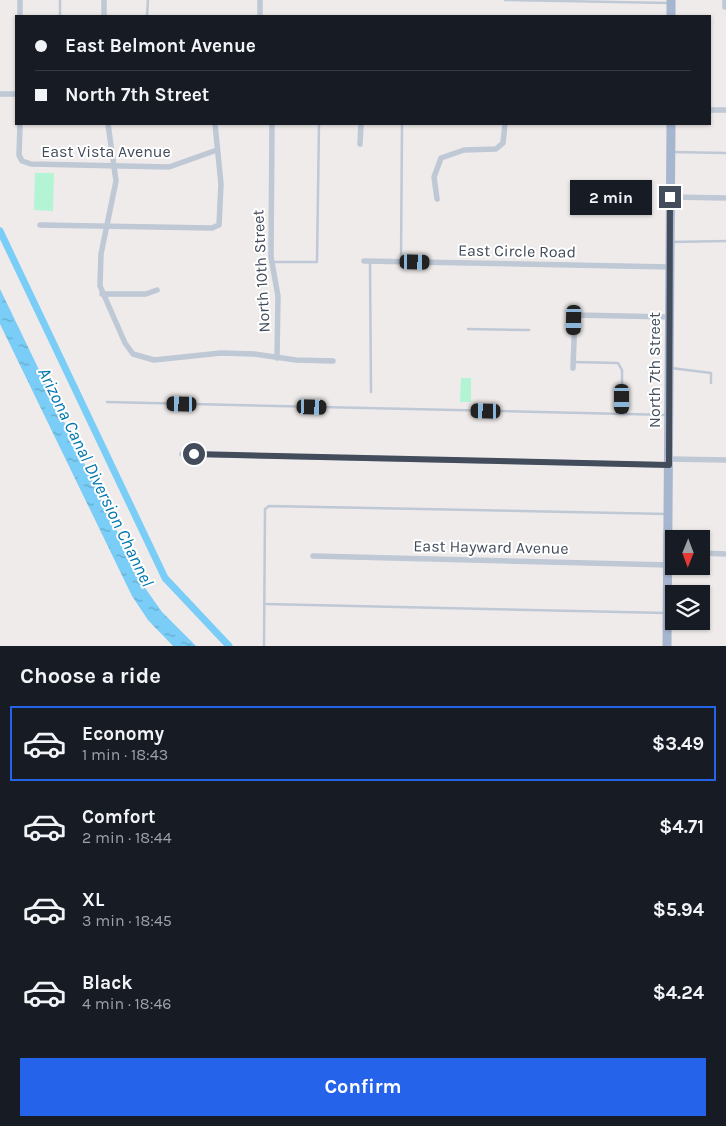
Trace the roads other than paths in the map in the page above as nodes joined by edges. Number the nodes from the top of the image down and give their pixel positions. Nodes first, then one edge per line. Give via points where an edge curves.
1 (20, 0) edge
2 (60, 0) edge
3 (104, 0) edge
4 (148, 0) edge
5 (260, 0) edge
6 (505, 0) edge
7 (725, 0) edge
8 (671, 2) edge
9 (725, 7) edge
10 (20, 15) edge
11 (60, 15) edge
12 (104, 15) edge
13 (148, 15) edge
14 (260, 15) edge
15 (671, 15) edge
16 (0, 94) edge
17 (15, 94) edge
18 (711, 110) edge
19 (726, 110) edge
20 (20, 125) edge
21 (108, 125) edge
22 (215, 125) edge
23 (272, 125) edge
24 (319, 125) edge
25 (360, 125) edge
26 (402, 125) edge
27 (505, 125) edge
28 (671, 125) edge
29 (360, 144) dead end
30 (217, 150) junction
31 (671, 152) junction
32 (726, 153) edge
33 (114, 166) junction
34 (670, 197) junction
35 (726, 198) edge
36 (437, 199) dead end
37 (40, 225) dead end
38 (106, 226) junction
39 (726, 241) edge
40 (670, 242) junction
41 (367, 261) joint
42 (401, 261) junction
43 (271, 262) junction
44 (670, 268) junction
45 (157, 290) dead end
46 (102, 294) junction
47 (670, 316) junction
48 (468, 329) dead end
49 (529, 330) dead end
50 (277, 358) junction
51 (333, 361) dead end
52 (573, 365) joint
53 (670, 368) junction
54 (711, 383) dead end
55 (370, 392) dead end
56 (107, 402) dead end
57 (622, 413) junction
58 (669, 416) junction
59 (182, 454) dead end
60 (726, 460) edge
61 (669, 462) junction
62 (668, 514) junction
63 (669, 530) edge
64 (710, 553) edge
65 (726, 554) edge
66 (313, 556) dead end
67 (665, 566) edge
68 (265, 604) junction
69 (665, 613) edge
70 (667, 630) edge
71 (264, 646) edge
72 (667, 646) edge

1 - 10 street
2 - 11 lane
3 - 12 street
4 - 13 lane
5 - 14 street
6 - 8 lane
7 - 9 street
8 - 15 main road
16 - 17 street
18 - 19 street
20 - 33 street, East Vista Avenue via 19,154 22,161 31,164
21 - 33 street
22 - 30 street
23 - 43 street, North 10th Street
24 - 43 lane via 317,262
25 - 29 street
26 - 42 lane
27 - 36 street via 503,142 496,149 464,150 441,158 434,177
28 - 31 main road, North 7th Street
30 - 33 street, East Vista Avenue via 169,167
30 - 38 street via 221,184 220,225 212,228
31 - 32 lane
31 - 34 main road, North 7th Street
33 - 38 street via 116,181
34 - 35 street
34 - 40 main road, North 7th Street
37 - 38 street
38 - 46 street via 101,254
39 - 40 lane
40 - 44 main road, North 7th Street
41 - 42 street, East Circle Road
41 - 55 lane
42 - 44 street, East Circle Road
43 - 50 street, North 10th Street via 278,296
44 - 47 main road, North 7th Street
45 - 46 street via 146,294
46 - 50 street via 125,343 134,354 154,360 213,353
47 - 52 street via 575,315
47 - 53 main road, North 7th Street
48 - 49 lane
50 - 51 street
52 - 57 lane via 618,363 622,370
53 - 54 lane via 711,374
53 - 58 main road, North 7th Street
56 - 57 lane
57 - 58 lane
58 - 61 main road, North 7th Street
59 - 61 street
60 - 61 street
61 - 62 main road, North 7th Street
62 - 63 main road, North 7th Street
62 - 68 lane via 269,506 265,509
64 - 65 street
66 - 67 street, East Hayward Avenue
68 - 69 lane
68 - 71 lane
70 - 72 main road, North 7th Street

